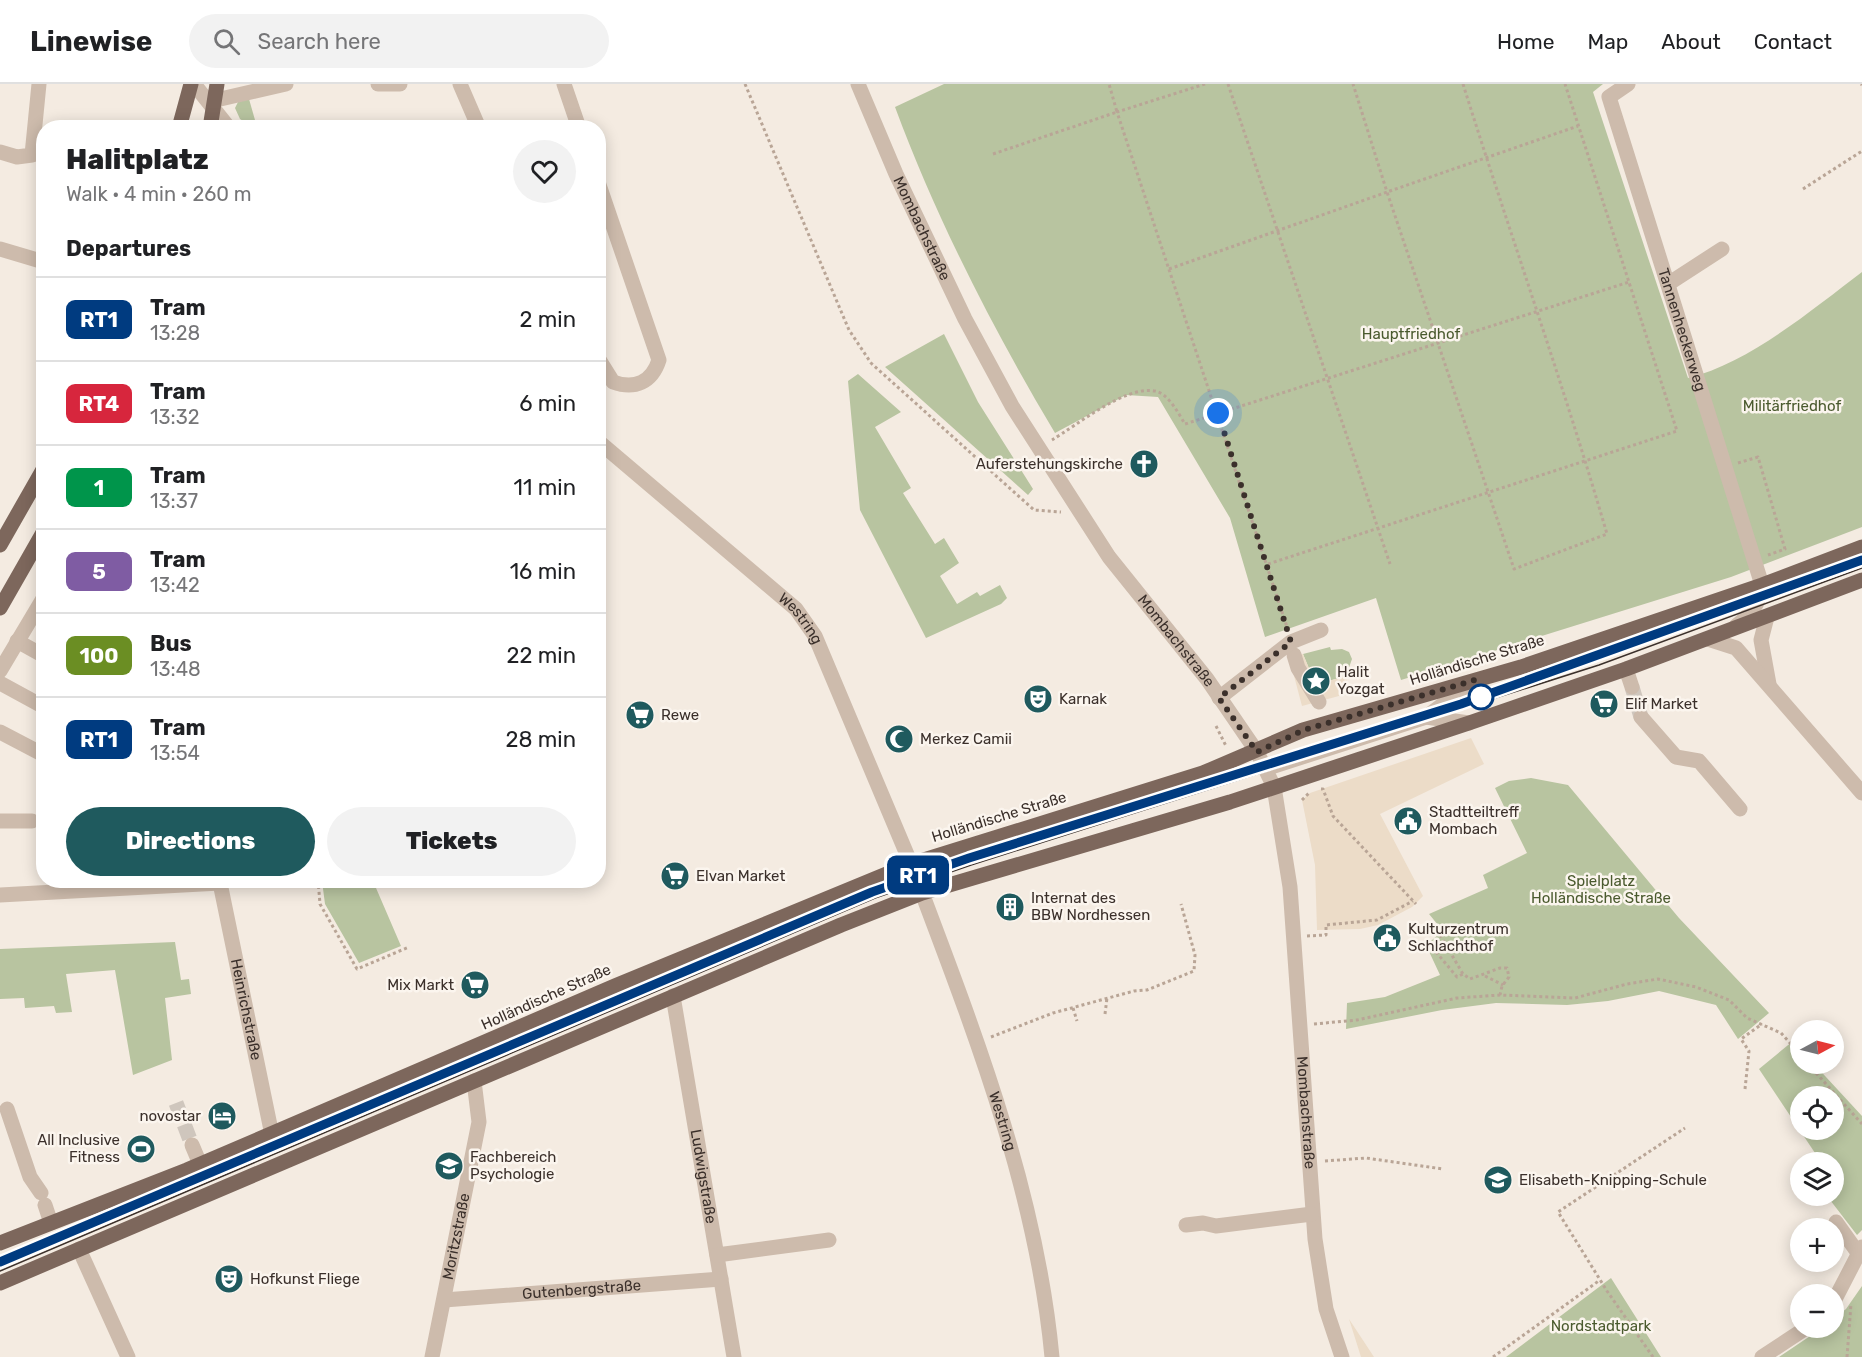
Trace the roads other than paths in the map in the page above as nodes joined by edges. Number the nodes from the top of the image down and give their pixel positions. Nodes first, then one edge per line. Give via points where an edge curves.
1 (39, 84) edge
2 (192, 84) edge
3 (217, 84) edge
4 (286, 84) edge
5 (378, 84) edge
6 (400, 84) edge
7 (460, 84) edge
8 (564, 84) edge
9 (858, 84) edge
10 (1628, 84) edge
11 (215, 104) junction
12 (181, 120) edge
13 (212, 120) edge
14 (224, 120) edge
15 (476, 120) edge
16 (576, 120) edge
17 (0, 152) edge
18 (606, 204) edge
19 (0, 249) edge
20 (1722, 249) dead end
21 (36, 260) edge
22 (1668, 284) junction
23 (606, 371) edge
24 (606, 448) edge
25 (36, 482) edge
26 (15, 518) junction
27 (0, 528) edge
28 (36, 544) edge
29 (0, 545) edge
30 (1862, 547) edge
31 (1862, 580) edge
32 (1762, 585) junction
33 (6, 592) edge
34 (0, 608) edge
35 (36, 613) edge
36 (1767, 617) junction
37 (1321, 630) dead end
38 (1732, 630) junction
39 (1708, 639) junction
40 (17, 641) junction
41 (1293, 649) junction
42 (36, 652) edge
43 (1626, 669) junction
44 (0, 671) edge
45 (1475, 680) junction
46 (0, 683) edge
47 (1632, 687) tunnel mouth
48 (1770, 687) junction
49 (1219, 698) junction
50 (1319, 702) dead end
51 (36, 703) edge
52 (1426, 717) junction
53 (1641, 717) tunnel mouth
54 (1469, 723) junction
55 (0, 732) edge
56 (36, 751) edge
57 (1257, 752) junction
58 (1265, 769) junction
59 (1274, 787) junction
60 (1862, 793) edge
61 (1740, 809) dead end
62 (0, 821) edge
63 (32, 821) dead end
64 (911, 864) junction
65 (120, 888) edge
66 (223, 888) edge
67 (922, 893) junction
68 (0, 895) edge
69 (673, 996) junction
70 (474, 1081) junction
71 (7, 1109) dead end
72 (272, 1134) junction
73 (192, 1145) tunnel mouth
74 (200, 1164) junction
75 (1312, 1214) junction
76 (51, 1223) junction
77 (1186, 1226) dead end
78 (1844, 1231) edge
79 (829, 1240) dead end
80 (0, 1243) edge
81 (79, 1249) junction
82 (1860, 1250) edge
83 (717, 1256) junction
84 (721, 1279) junction
85 (0, 1283) edge
86 (1843, 1284) edge
87 (444, 1300) junction
88 (1791, 1338) edge
89 (128, 1357) edge
90 (432, 1357) edge
91 (734, 1357) edge
92 (1052, 1357) edge
93 (1342, 1357) edge
94 (1762, 1357) edge

1 - 17 street via 32,155 17,157
2 - 11 street
2 - 12 main road
3 - 11 main road
4 - 11 street
5 - 6 street
7 - 15 street
8 - 16 street
9 - 49 street, Mombachstraße via 964,319 1012,406 1109,556
10 - 22 street, Tannenheckerweg via 1610,97
11 - 13 main road
11 - 14 street
18 - 23 street via 659,360 649,379 630,386 613,382
19 - 21 street
20 - 22 street
22 - 32 street, Tannenheckerweg
24 - 64 street, Westring via 796,609 815,636
25 - 26 main road
26 - 27 main road
26 - 29 main road
28 - 33 main road
30 - 32 main road, Holländische Straße
31 - 36 main road
32 - 38 street via 1760,602 1753,613
32 - 45 main road, Holländische Straße
33 - 34 main road
35 - 40 street
36 - 38 main road
36 - 48 street via 1761,640
37 - 41 street
38 - 39 main road
39 - 43 main road
39 - 48 street via 1736,648
40 - 42 street
40 - 44 street
41 - 49 street
41 - 50 street via 1298,668
43 - 47 street
43 - 54 main road
45 - 52 street
45 - 57 main road, Holländische Straße via 1304,730
46 - 51 street
48 - 60 street
49 - 57 street, Mombachstraße
52 - 54 street
52 - 58 street
53 - 61 street via 1676,757 1699,761
54 - 59 main road
55 - 56 street
57 - 58 street, Mombachstraße
57 - 64 main road, Holländische Straße via 1203,773
58 - 59 street, Mombachstraße
59 - 67 main road
59 - 75 street, Mombachstraße via 1290,887
62 - 63 street
64 - 72 main road, Holländische Straße
65 - 68 street
66 - 72 street, Heinrichstraße
67 - 69 main road
67 - 92 street, Westring via 1009,1134 1047,1299
69 - 70 main road
69 - 83 street, Ludwigstraße
70 - 81 main road
70 - 87 street, Moritzstraße via 479,1122
71 - 76 street via 30,1177
72 - 74 main road, Holländische Straße
73 - 74 street
74 - 76 main road, Holländische Straße
75 - 77 street
75 - 93 street, Mombachstraße via 1326,1309
76 - 80 main road, Holländische Straße
78 - 82 street
79 - 83 street
81 - 85 main road
81 - 89 street
82 - 86 street
83 - 84 street, Ludwigstraße
84 - 87 street, Gutenbergstraße
84 - 91 street, Ludwigstraße
87 - 90 street, Moritzstraße
88 - 94 street

